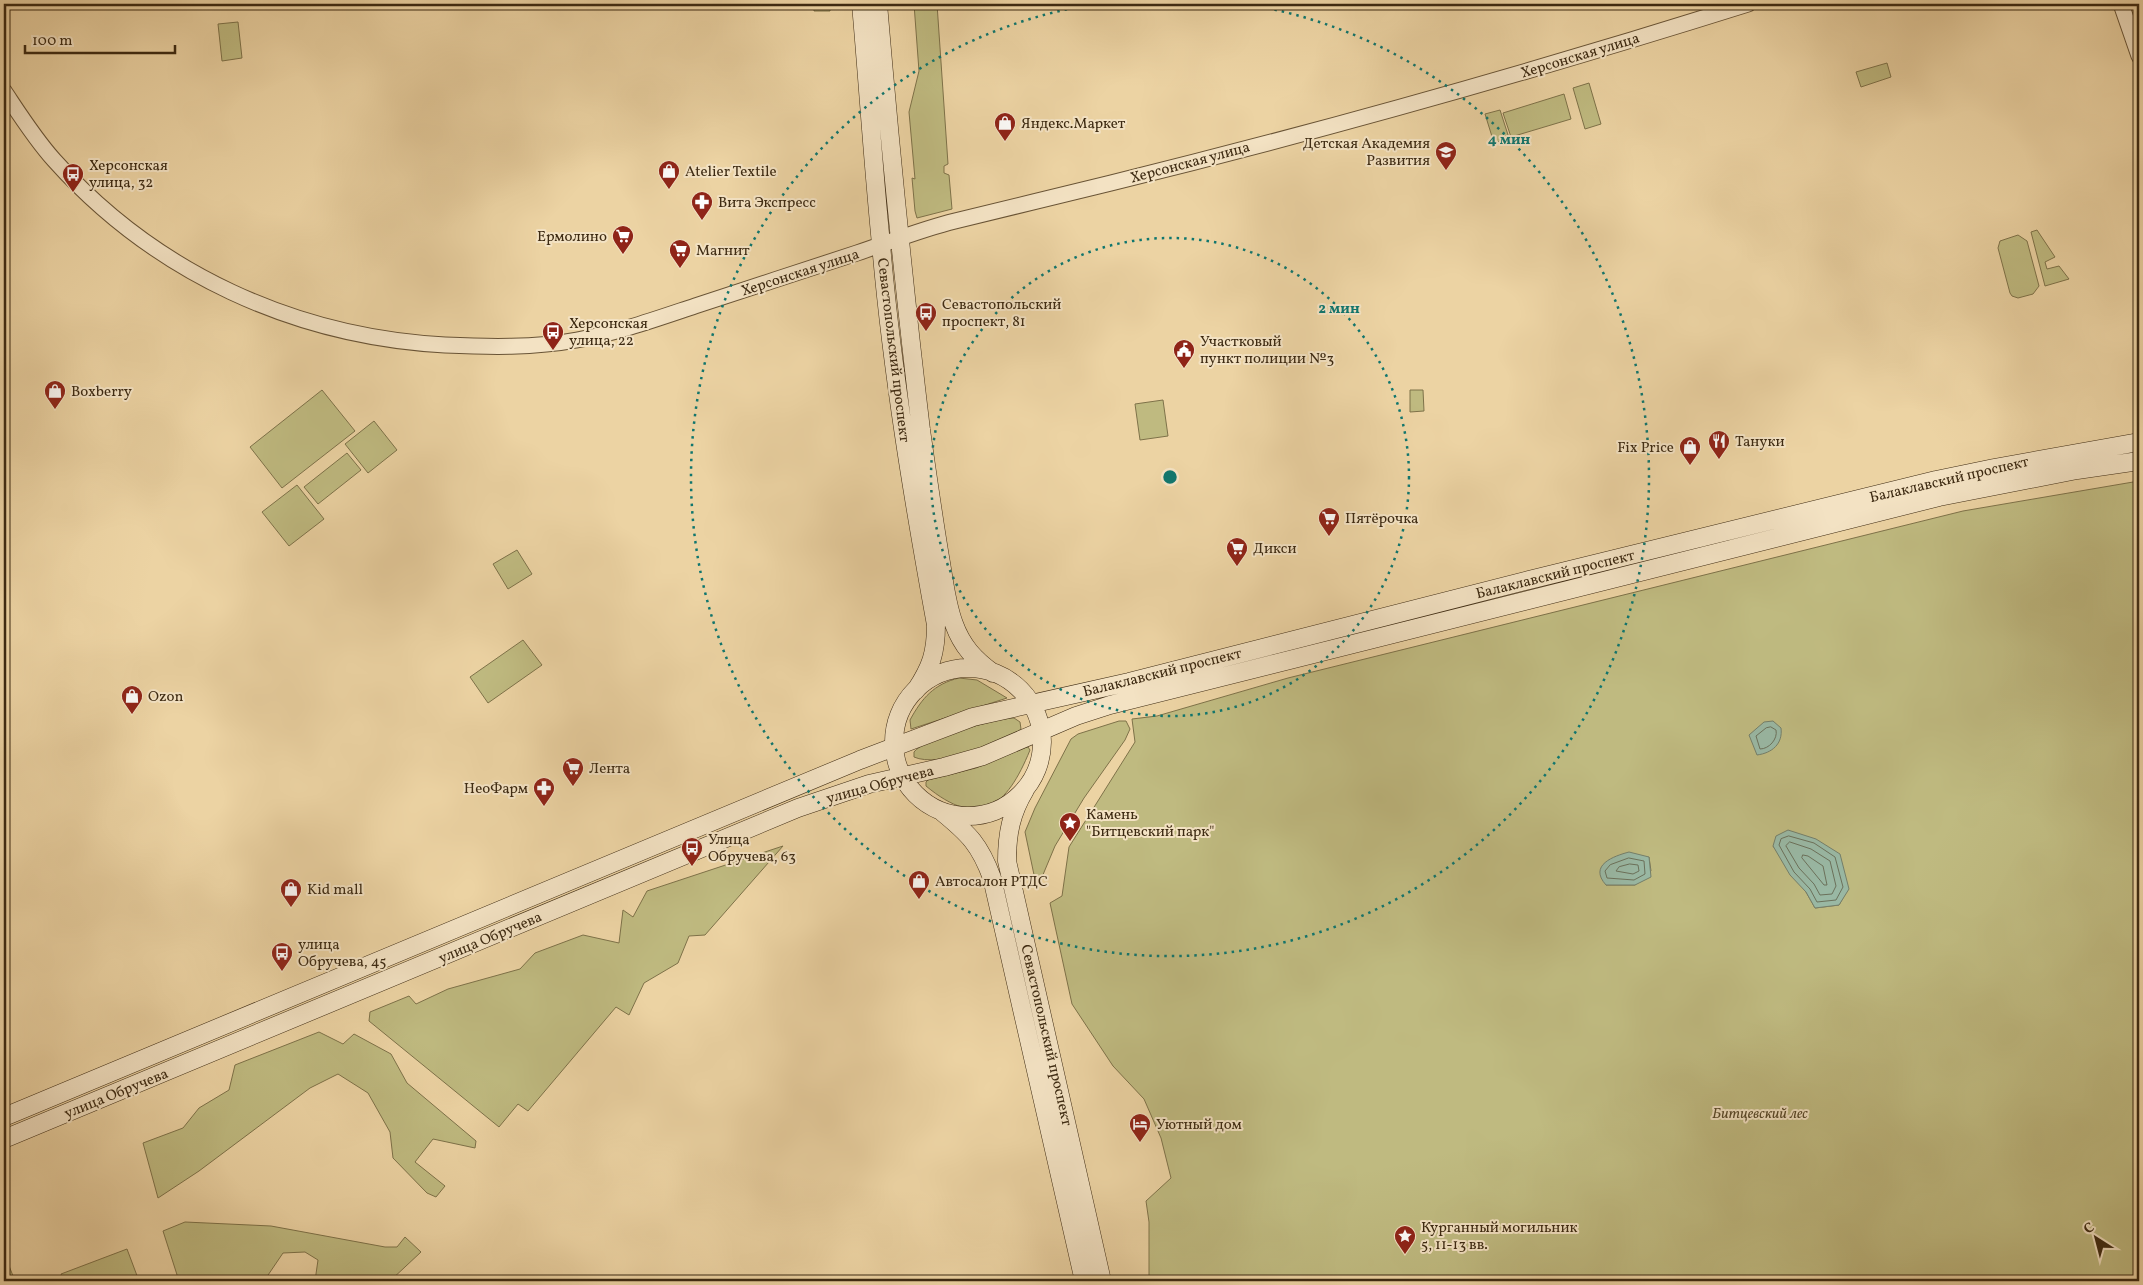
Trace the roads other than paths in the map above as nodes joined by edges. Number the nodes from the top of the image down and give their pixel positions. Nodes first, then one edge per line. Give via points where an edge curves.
1 (861, 4) edge
2 (878, 4) edge
3 (1748, 4) edge
4 (2121, 4) edge
5 (2139, 56) edge
6 (4, 92) edge
7 (899, 239) junction
8 (880, 245) junction
9 (2139, 442) edge
10 (2139, 461) edge
11 (993, 673) junction
12 (916, 690) junction
13 (1029, 703) junction
14 (973, 717) joint
15 (1043, 730) junction
16 (894, 747) junction
17 (982, 756) joint
18 (904, 777) junction
19 (1025, 790) junction
20 (942, 812) junction
21 (4, 1117) edge
22 (4, 1139) edge
23 (1084, 1281) edge
24 (1102, 1281) edge

1 - 8 main road, Севастопольский проспект
2 - 7 main road, Севастопольский проспект
3 - 7 street, Херсонская улица via 1428,100 952,222
4 - 5 street
6 - 8 street, Херсонская улица via 28,127 71,178 98,204 162,252 218,285 276,311 318,326 372,338 465,346 526,346 574,341 683,310
7 - 8 street, Херсонская улица
7 - 11 main road, Севастопольский проспект via 928,482 946,595 962,644 975,660
8 - 12 main road, Севастопольский проспект via 914,507 936,625 932,663
9 - 13 main road, Балаклавский проспект via 1936,480 1129,682
10 - 15 main road, Балаклавский проспект via 1939,497 1110,705
11 - 12 main road via 972,667 956,667 927,679
11 - 13 main road, Севастопольский проспект via 1007,681
12 - 16 main road via 900,712 893,736
13 - 14 main road, Балаклавский проспект
13 - 15 main road, Севастопольский проспект
14 - 16 main road, улица Обручева
15 - 17 main road, Балаклавский проспект
15 - 19 main road, Севастопольский проспект via 1039,759
16 - 18 main road, Севастопольский проспект
16 - 21 main road, улица Обручева
17 - 18 main road, улица Обручева
18 - 20 main road, Севастопольский проспект via 920,797
18 - 22 main road, улица Обручева via 869,784 798,808
19 - 20 main road via 1006,806 980,816 954,816
19 - 24 main road, Севастопольский проспект via 1010,820 1007,861
20 - 23 main road, Севастопольский проспект via 973,840 992,878

